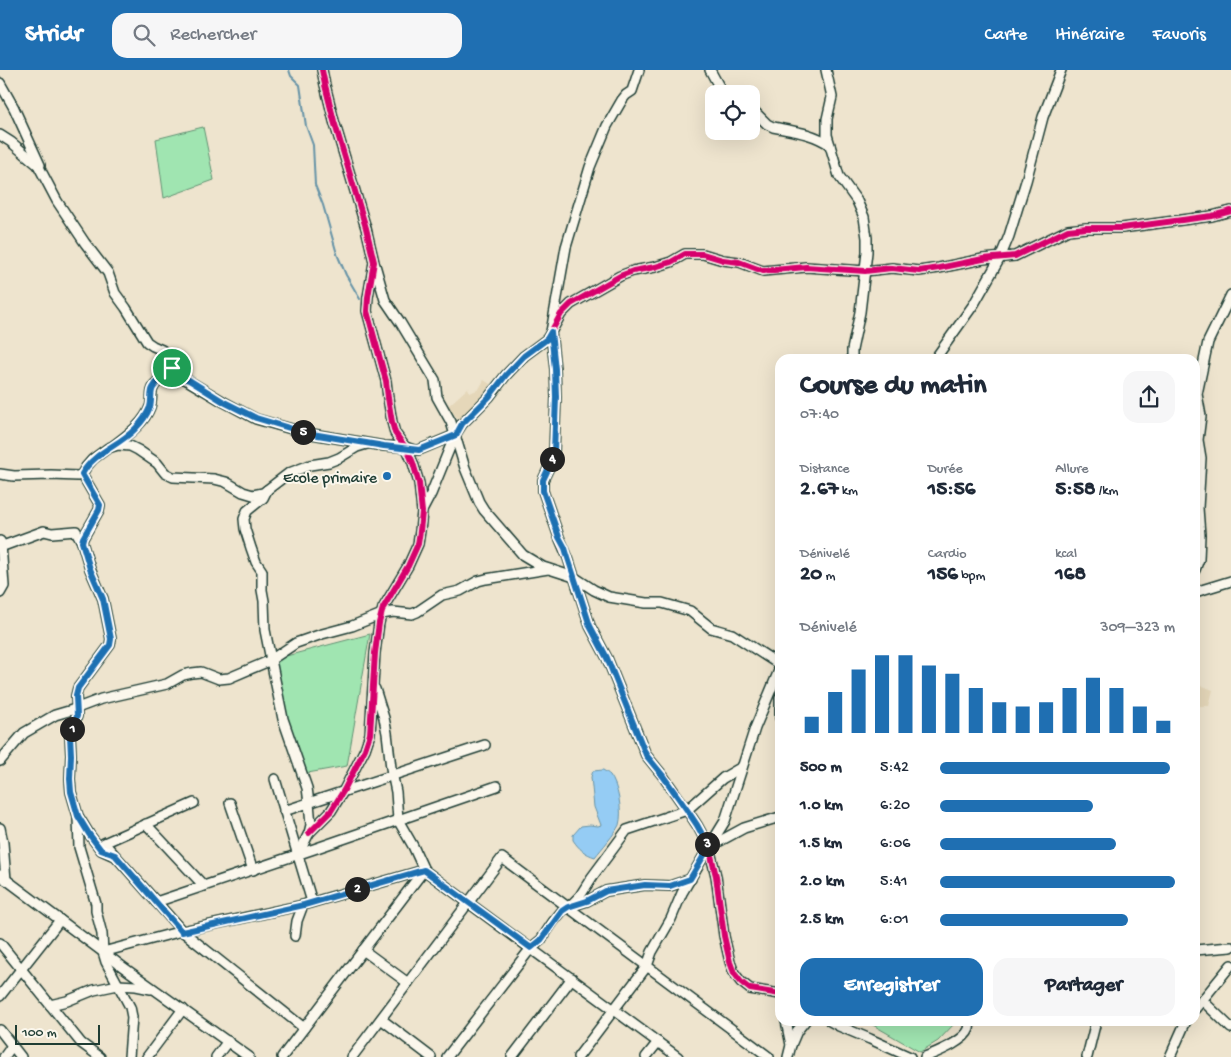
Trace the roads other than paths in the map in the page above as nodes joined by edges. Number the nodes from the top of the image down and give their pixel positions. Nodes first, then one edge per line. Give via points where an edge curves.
1 (322, 70) edge
2 (639, 70) edge
3 (710, 70) edge
4 (826, 70) edge
5 (1061, 70) edge
6 (0, 83) edge
7 (718, 85) edge
8 (760, 117) edge
9 (0, 135) edge
10 (830, 145) junction
11 (45, 176) junction
12 (1231, 211) edge
13 (1000, 258) junction
14 (374, 262) junction
15 (865, 271) junction
16 (1231, 295) edge
17 (551, 332) junction
18 (852, 354) edge
19 (939, 354) edge
20 (172, 368) junction
21 (1200, 380) edge
22 (1200, 410) edge
23 (1200, 424) edge
24 (456, 435) junction
25 (370, 444) junction
26 (113, 446) junction
27 (405, 447) junction
28 (0, 474) edge
29 (82, 474) junction
30 (267, 490) junction
31 (422, 512) junction
32 (0, 542) edge
33 (82, 542) junction
34 (548, 569) junction
35 (574, 577) junction
36 (1231, 581) edge
37 (1200, 590) edge
38 (0, 593) edge
39 (382, 614) junction
40 (271, 660) junction
41 (775, 664) edge
42 (775, 679) edge
43 (373, 685) junction
44 (77, 708) junction
45 (485, 745) dead end
46 (0, 761) edge
47 (742, 767) junction
48 (392, 776) junction
49 (274, 779) dead end
50 (497, 786) dead end
51 (343, 792) junction
52 (194, 802) dead end
53 (230, 803) dead end
54 (309, 803) junction
55 (687, 810) junction
56 (284, 811) junction
57 (78, 816) junction
58 (775, 819) edge
59 (398, 820) junction
60 (146, 824) junction
61 (0, 828) edge
62 (308, 833) junction
63 (2, 844) edge
64 (709, 847) junction
65 (115, 855) junction
66 (298, 855) junction
67 (253, 870) junction
68 (424, 870) junction
69 (3, 878) edge
70 (690, 879) junction
71 (204, 886) junction
72 (156, 902) junction
73 (308, 903) junction
74 (469, 903) junction
75 (568, 907) junction
76 (60, 920) junction
77 (182, 932) junction
78 (295, 936) dead end
79 (0, 943) edge
80 (1231, 947) edge
81 (531, 948) junction
82 (363, 950) junction
83 (1200, 950) edge
84 (103, 952) junction
85 (1231, 965) edge
86 (647, 966) junction
87 (21, 970) junction
88 (572, 978) junction
89 (408, 983) junction
90 (118, 985) junction
91 (156, 990) junction
92 (775, 993) edge
93 (0, 996) edge
94 (1202, 1000) junction
95 (1200, 1003) edge
96 (50, 1005) junction
97 (183, 1009) junction
98 (614, 1009) junction
99 (381, 1019) junction
100 (787, 1026) edge
101 (802, 1026) edge
102 (839, 1026) edge
103 (970, 1026) edge
104 (1095, 1026) edge
105 (1184, 1026) edge
106 (304, 1028) junction
107 (1231, 1028) edge
108 (0, 1030) edge
109 (228, 1041) junction
110 (658, 1042) junction
111 (791, 1045) junction
112 (12, 1046) junction
113 (4, 1057) edge
114 (21, 1057) edge
115 (100, 1057) edge
116 (129, 1057) edge
117 (147, 1057) edge
118 (216, 1057) edge
119 (249, 1057) edge
120 (282, 1057) edge
121 (352, 1057) edge
122 (431, 1057) edge
123 (447, 1057) edge
124 (512, 1057) edge
125 (578, 1057) edge
126 (646, 1057) edge
127 (678, 1057) edge
128 (769, 1057) edge
129 (788, 1057) edge
130 (910, 1057) edge
131 (925, 1057) edge
132 (1087, 1057) edge
133 (1170, 1057) edge

1 - 14 street
2 - 17 street via 632,91 622,100 590,167 566,247
3 - 7 street
4 - 10 street via 832,97 826,134
5 - 13 street via 1043,117
6 - 11 street
8 - 10 street via 773,127 813,136
9 - 11 street via 38,166
10 - 15 street via 839,176 864,217 867,238
11 - 20 street via 57,201 108,273 115,293 147,342 162,350
12 - 13 street via 1122,228 1068,230 1015,256
13 - 15 street via 919,271 892,268
13 - 19 street via 974,304
14 - 24 street via 385,300 432,374 437,397
14 - 27 street via 367,310 386,381 393,428
15 - 17 street via 806,267 763,271 703,254 685,254 671,262 620,276 571,304
15 - 18 street
16 - 21 street via 1208,342
17 - 24 street via 506,375
17 - 35 street via 556,397 554,452 543,480 543,491
20 - 25 street via 179,376 256,418 306,433
20 - 26 street via 152,389 151,406 144,418
22 - 23 street
24 - 27 street via 419,450
24 - 31 street
24 - 34 street via 478,502 524,554
25 - 27 street
25 - 30 street via 329,462 289,473
26 - 29 street via 93,459
26 - 30 street via 130,446 138,450 173,477 214,479 253,494
27 - 31 street via 419,483
28 - 29 street
29 - 33 street via 100,505
30 - 40 street via 263,498 247,511 244,519 253,555 262,571 265,630
31 - 39 street via 418,544
32 - 33 street via 3,546 44,531 76,531
32 - 38 street via 4,586
33 - 44 street via 103,599 111,639 110,645 78,688
34 - 35 street
34 - 39 street via 486,578 460,591 442,595 412,614
35 - 41 street via 609,597 662,603 690,611 711,628 732,634
35 - 55 street via 590,626 607,658 646,755
36 - 37 street
39 - 40 street via 296,643
39 - 43 street
40 - 44 street via 229,678 192,673 168,684 101,699
40 - 54 street via 283,719
42 - 47 street
43 - 48 street via 384,718
43 - 51 street via 370,734
44 - 46 street via 55,714 24,733
44 - 57 street via 70,735 70,779
45 - 48 street
47 - 55 street via 723,778
47 - 64 street via 725,821
48 - 51 street
48 - 59 street
49 - 56 street
50 - 59 street
51 - 54 street
51 - 62 street via 331,811
52 - 60 street
53 - 67 street
54 - 56 street
54 - 62 street via 311,825
55 - 64 street
55 - 75 street via 627,830 580,896
56 - 66 street
57 - 65 street via 101,850
57 - 84 street via 79,848 96,904
58 - 64 street via 744,828
59 - 66 street
59 - 68 street
60 - 65 street via 104,843
60 - 71 street
61 - 63 street
62 - 66 street
63 - 69 street
64 - 70 street
64 - 92 street via 724,936 734,973 750,989
65 - 72 street
66 - 67 street
66 - 73 street
67 - 71 street
68 - 73 street
68 - 74 street
68 - 82 street
69 - 76 street
70 - 75 street via 670,886 645,885 606,891
70 - 86 street
71 - 72 street
72 - 77 street
73 - 77 street
73 - 78 street via 300,910
74 - 75 street via 502,858
74 - 81 street
74 - 89 street
75 - 81 street
75 - 86 street
76 - 84 street
76 - 87 street
77 - 84 street
77 - 106 street
79 - 87 street
80 - 83 street
81 - 88 street
81 - 123 street
82 - 89 street
82 - 106 street
84 - 90 street
84 - 91 street
85 - 94 street
86 - 98 street
86 - 128 street
87 - 93 street
87 - 96 street
88 - 98 street
88 - 124 street
89 - 99 street
90 - 91 street
90 - 96 street
90 - 116 street via 132,1017
91 - 97 street
94 - 95 street
94 - 107 street
96 - 115 street via 81,1043
97 - 109 street
97 - 117 street
98 - 110 street
98 - 125 street
99 - 121 street
99 - 122 street
100 - 111 street
101 - 111 street
102 - 130 street
103 - 131 street via 960,1040
104 - 132 street
105 - 133 street
106 - 120 street
108 - 112 street
109 - 118 street
109 - 119 street
110 - 126 street
110 - 127 street
111 - 129 street
112 - 113 street
112 - 114 street

